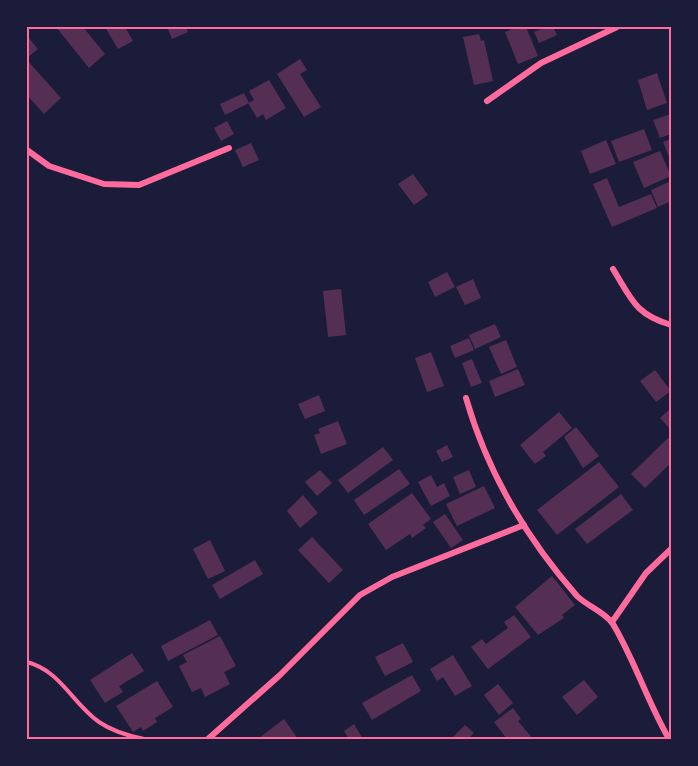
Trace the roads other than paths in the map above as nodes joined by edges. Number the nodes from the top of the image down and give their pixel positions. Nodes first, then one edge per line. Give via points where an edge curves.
1 (617, 27) edge
2 (487, 101) dead end
3 (229, 148) dead end
4 (27, 150) edge
5 (614, 270) dead end
6 (671, 325) edge
7 (466, 398) dead end
8 (524, 525) junction
9 (671, 549) edge
10 (612, 622) junction
11 (27, 663) edge
12 (144, 739) edge
13 (208, 739) edge
14 (669, 739) edge

1 - 2 street via 541,63
3 - 4 street via 139,185 104,184 49,166
5 - 6 street via 634,305 649,318
7 - 8 street via 478,440
8 - 10 street via 578,597
8 - 13 street via 392,577 360,595 280,675
9 - 10 street via 646,573
10 - 14 street
11 - 12 lane via 43,666 99,722 127,736

